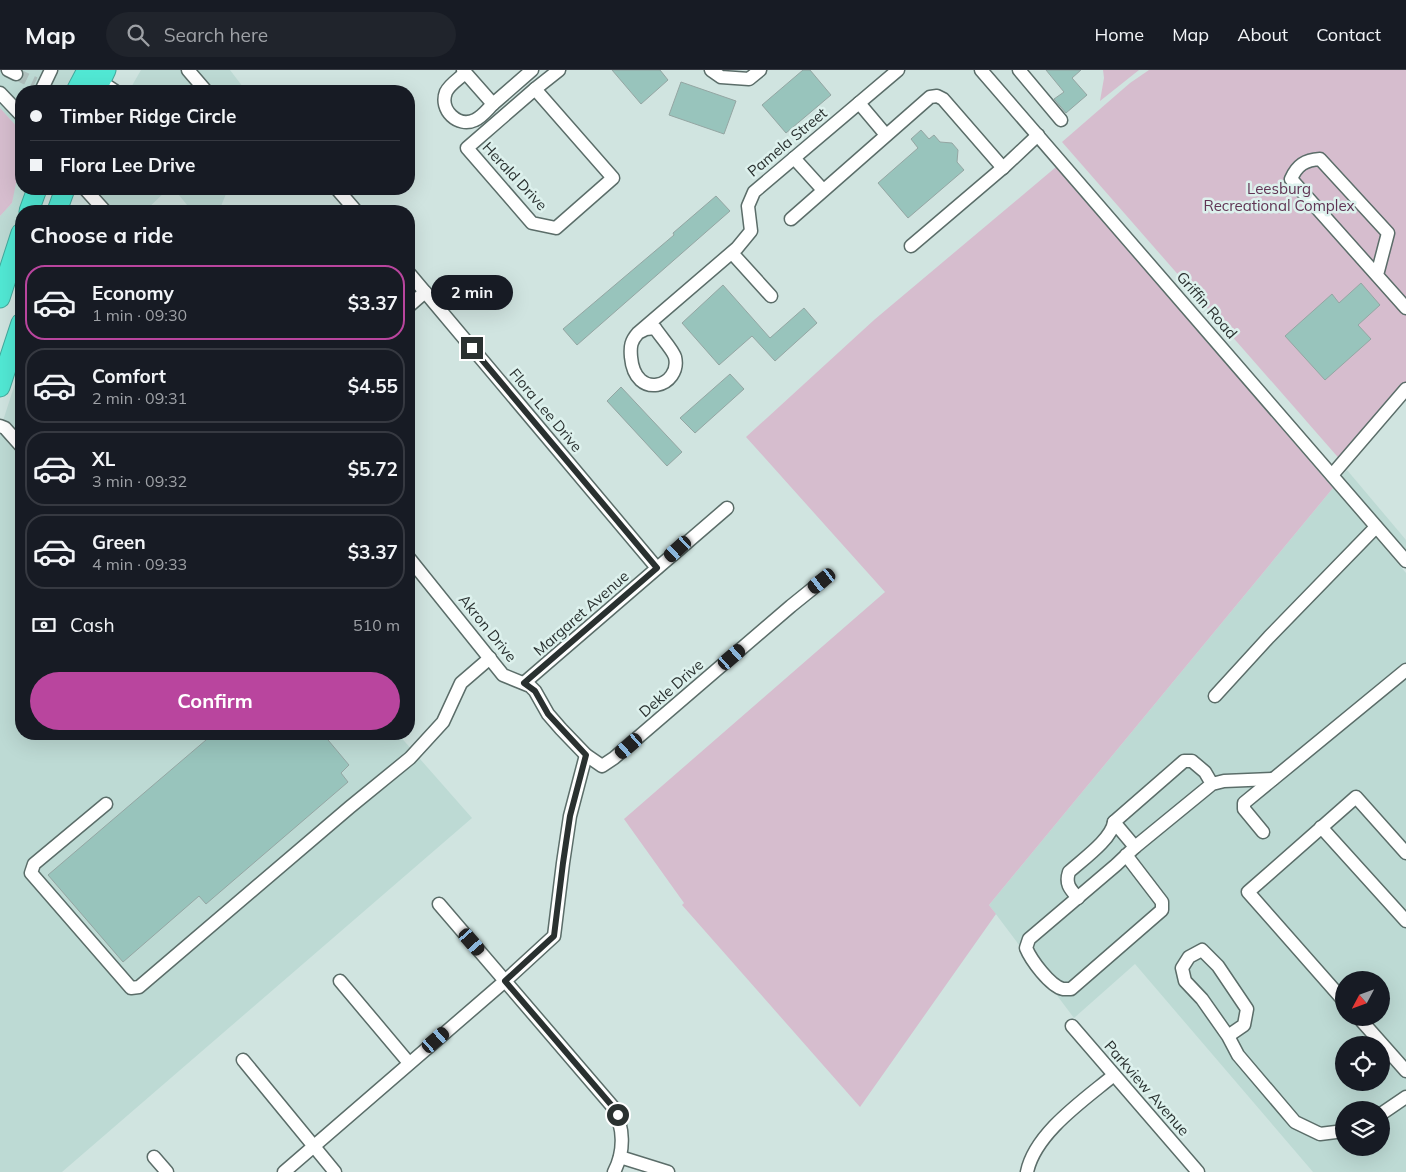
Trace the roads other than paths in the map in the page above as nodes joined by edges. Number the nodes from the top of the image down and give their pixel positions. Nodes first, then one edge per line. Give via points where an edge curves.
1 (51, 70) edge
2 (87, 70) edge
3 (116, 70) edge
4 (188, 70) edge
5 (532, 70) edge
6 (559, 70) edge
7 (711, 70) edge
8 (760, 70) edge
9 (898, 70) edge
10 (982, 70) edge
11 (1019, 70) edge
12 (464, 71) edge
13 (40, 85) edge
14 (79, 85) edge
15 (107, 85) edge
16 (201, 85) edge
17 (535, 88) junction
18 (0, 93) edge
19 (859, 103) junction
20 (492, 104) junction
21 (15, 109) edge
22 (1061, 120) dead end
23 (886, 135) junction
24 (1038, 135) junction
25 (794, 158) junction
26 (1003, 168) junction
27 (823, 190) junction
28 (90, 195) edge
29 (342, 195) edge
30 (100, 205) edge
31 (351, 205) edge
32 (791, 219) dead end
33 (15, 242) edge
34 (912, 246) dead end
35 (732, 253) junction
36 (6, 256) edge
37 (1377, 275) junction
38 (415, 280) edge
39 (425, 292) junction
40 (771, 296) dead end
41 (0, 298) edge
42 (415, 301) edge
43 (1406, 308) edge
44 (638, 333) junction
45 (15, 341) edge
46 (0, 387) edge
47 (1406, 389) edge
48 (0, 426) edge
49 (15, 439) edge
50 (1332, 476) junction
51 (727, 508) dead end
52 (1376, 527) junction
53 (1406, 561) edge
54 (415, 565) edge
55 (657, 568) junction
56 (822, 581) dead end
57 (490, 658) junction
58 (1406, 670) edge
59 (524, 683) junction
60 (1215, 696) dead end
61 (586, 755) junction
62 (1273, 779) junction
63 (1212, 784) junction
64 (106, 804) dead end
65 (1114, 822) junction
66 (1321, 827) junction
67 (1263, 832) dead end
68 (1131, 851) junction
69 (1406, 853) edge
70 (1078, 898) junction
71 (439, 904) dead end
72 (1406, 921) edge
73 (340, 981) dead end
74 (505, 981) junction
75 (1335, 991) edge
76 (1072, 1026) dead end
77 (1366, 1026) edge
78 (1228, 1036) junction
79 (243, 1060) dead end
80 (409, 1063) junction
81 (1406, 1071) edge
82 (1114, 1075) junction
83 (1406, 1098) edge
84 (1390, 1108) edge
85 (1335, 1132) edge
86 (313, 1147) junction
87 (154, 1157) dead end
88 (620, 1158) junction
89 (167, 1172) edge
90 (284, 1172) edge
91 (335, 1172) edge
92 (614, 1172) edge
93 (668, 1172) edge
94 (1027, 1172) edge
95 (1198, 1172) edge

1 - 13 street
2 - 14 highway
3 - 15 highway
4 - 16 street
5 - 20 street
6 - 17 street, Herald Drive
7 - 8 street via 721,77 748,80
9 - 19 street, Pamela Street
10 - 24 street, Griffin Road
11 - 22 street
12 - 20 street
12 - 20 street via 447,90 444,102 448,113 458,120 470,122
17 - 17 street, Herald Drive via 467,148 532,223 556,228 613,178
18 - 21 street
19 - 23 street
19 - 25 street, Pamela Street
23 - 26 street via 930,97 937,96
23 - 27 street
24 - 26 street
24 - 50 street, Griffin Road
25 - 27 street
25 - 35 street, Pamela Street via 754,192 748,206 751,231
26 - 34 street
27 - 32 street
28 - 30 street
29 - 31 street
33 - 36 highway
35 - 40 street
35 - 44 street, Pamela Street
36 - 41 highway
37 - 37 street via 1291,179 1304,162 1320,158 1388,233
37 - 43 street
38 - 39 street, Flora Lee Drive
39 - 42 street
39 - 55 street, Flora Lee Drive
44 - 44 street via 630,347 635,376 650,385 666,381 675,366 671,350 655,328
45 - 46 highway
47 - 50 street
48 - 49 street
50 - 52 street, Griffin Road
51 - 55 street, Margaret Avenue
52 - 53 street, Griffin Road
52 - 60 street
54 - 57 street, Akron Drive
55 - 59 street, Margaret Avenue
56 - 61 street, Dekle Drive via 614,758 602,766
57 - 59 street, Akron Drive via 504,675
57 - 64 street via 461,683 443,722 410,758 139,986 131,988 31,873 34,864
58 - 62 street
59 - 61 street, Akron Drive via 535,691 548,714
61 - 74 street via 570,816 554,936
62 - 63 street
62 - 67 street via 1243,806
63 - 65 street via 1205,772 1192,761 1184,761
63 - 68 street
65 - 68 street
65 - 70 street via 1104,840 1069,872 1068,887
66 - 69 street via 1356,797
66 - 72 street
66 - 75 street via 1248,892
68 - 70 street
68 - 70 street via 1162,902 1162,910 1072,989 1064,989 1053,984 1026,948 1029,939
71 - 74 street
73 - 80 street
74 - 80 street
74 - 88 street via 613,1107 622,1130
76 - 82 street, Parkview Avenue
77 - 81 street
78 - 78 street via 1185,981 1182,968 1188,957 1202,950 1218,966 1247,1009 1244,1025
78 - 85 street via 1238,1054 1295,1122 1320,1134
79 - 86 street
80 - 86 street
82 - 94 street via 1048,1131 1031,1158
82 - 95 street, Parkview Avenue
83 - 84 street
86 - 90 street
86 - 91 street
87 - 89 street
88 - 92 street
88 - 93 street

